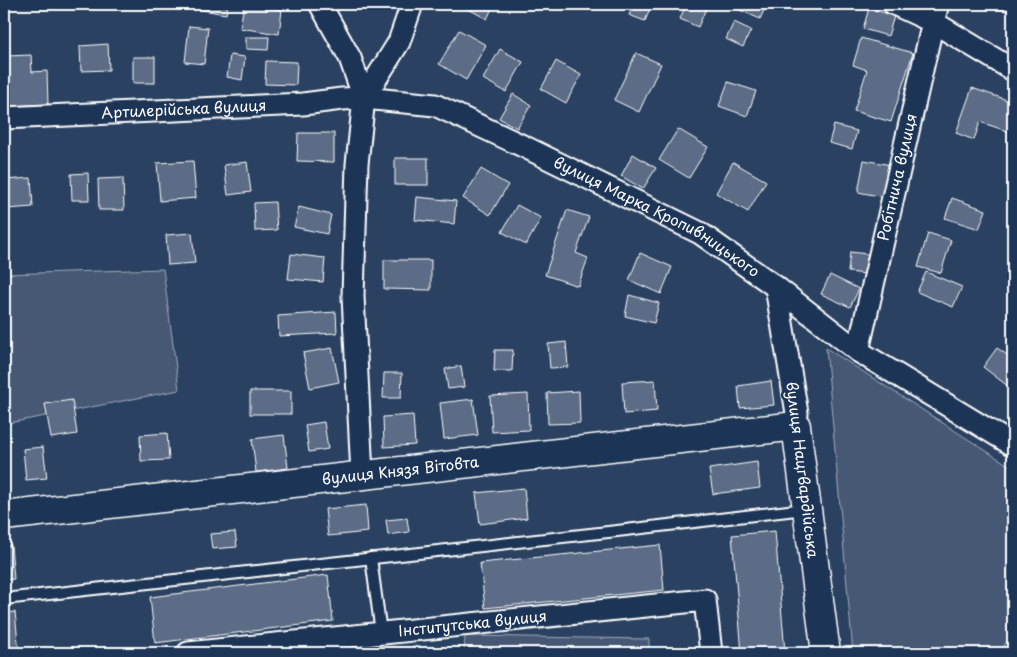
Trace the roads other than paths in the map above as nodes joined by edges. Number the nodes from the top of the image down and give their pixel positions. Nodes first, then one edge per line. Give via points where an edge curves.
1 (320, 4) edge
2 (412, 4) edge
3 (894, 4) edge
4 (935, 13) edge
5 (1013, 70) edge
6 (364, 98) junction
7 (4, 118) edge
8 (776, 287) junction
9 (858, 352) junction
10 (796, 426) junction
11 (1013, 445) edge
12 (362, 475) junction
13 (807, 508) junction
14 (4, 516) edge
15 (371, 558) junction
16 (4, 599) edge
17 (382, 633) junction
18 (188, 653) edge
19 (711, 653) edge
20 (826, 653) edge

1 - 6 street via 350,58
2 - 6 street via 399,42
3 - 4 street
4 - 5 street
4 - 9 street, Робітнича вулиця
6 - 7 street, Артилерійська вулиця via 303,104
6 - 8 street, вулиця Марка Кропивницького via 434,106 525,147 700,233
6 - 12 street via 357,164 353,296
8 - 9 street, вулиця Марка Кропивницького
8 - 10 street, вулиця Нацгвардійська via 797,413
9 - 11 street, вулиця Марка Кропивницького
10 - 12 street, вулиця Князя Вітовта
10 - 13 street, вулиця Нацгвардійська
12 - 14 street, вулиця Князя Вітовта
13 - 15 lane
13 - 20 street, вулиця Нацгвардійська
15 - 16 lane
15 - 17 lane
17 - 18 street, Інститутська вулиця
17 - 19 street, Інститутська вулиця via 705,600

